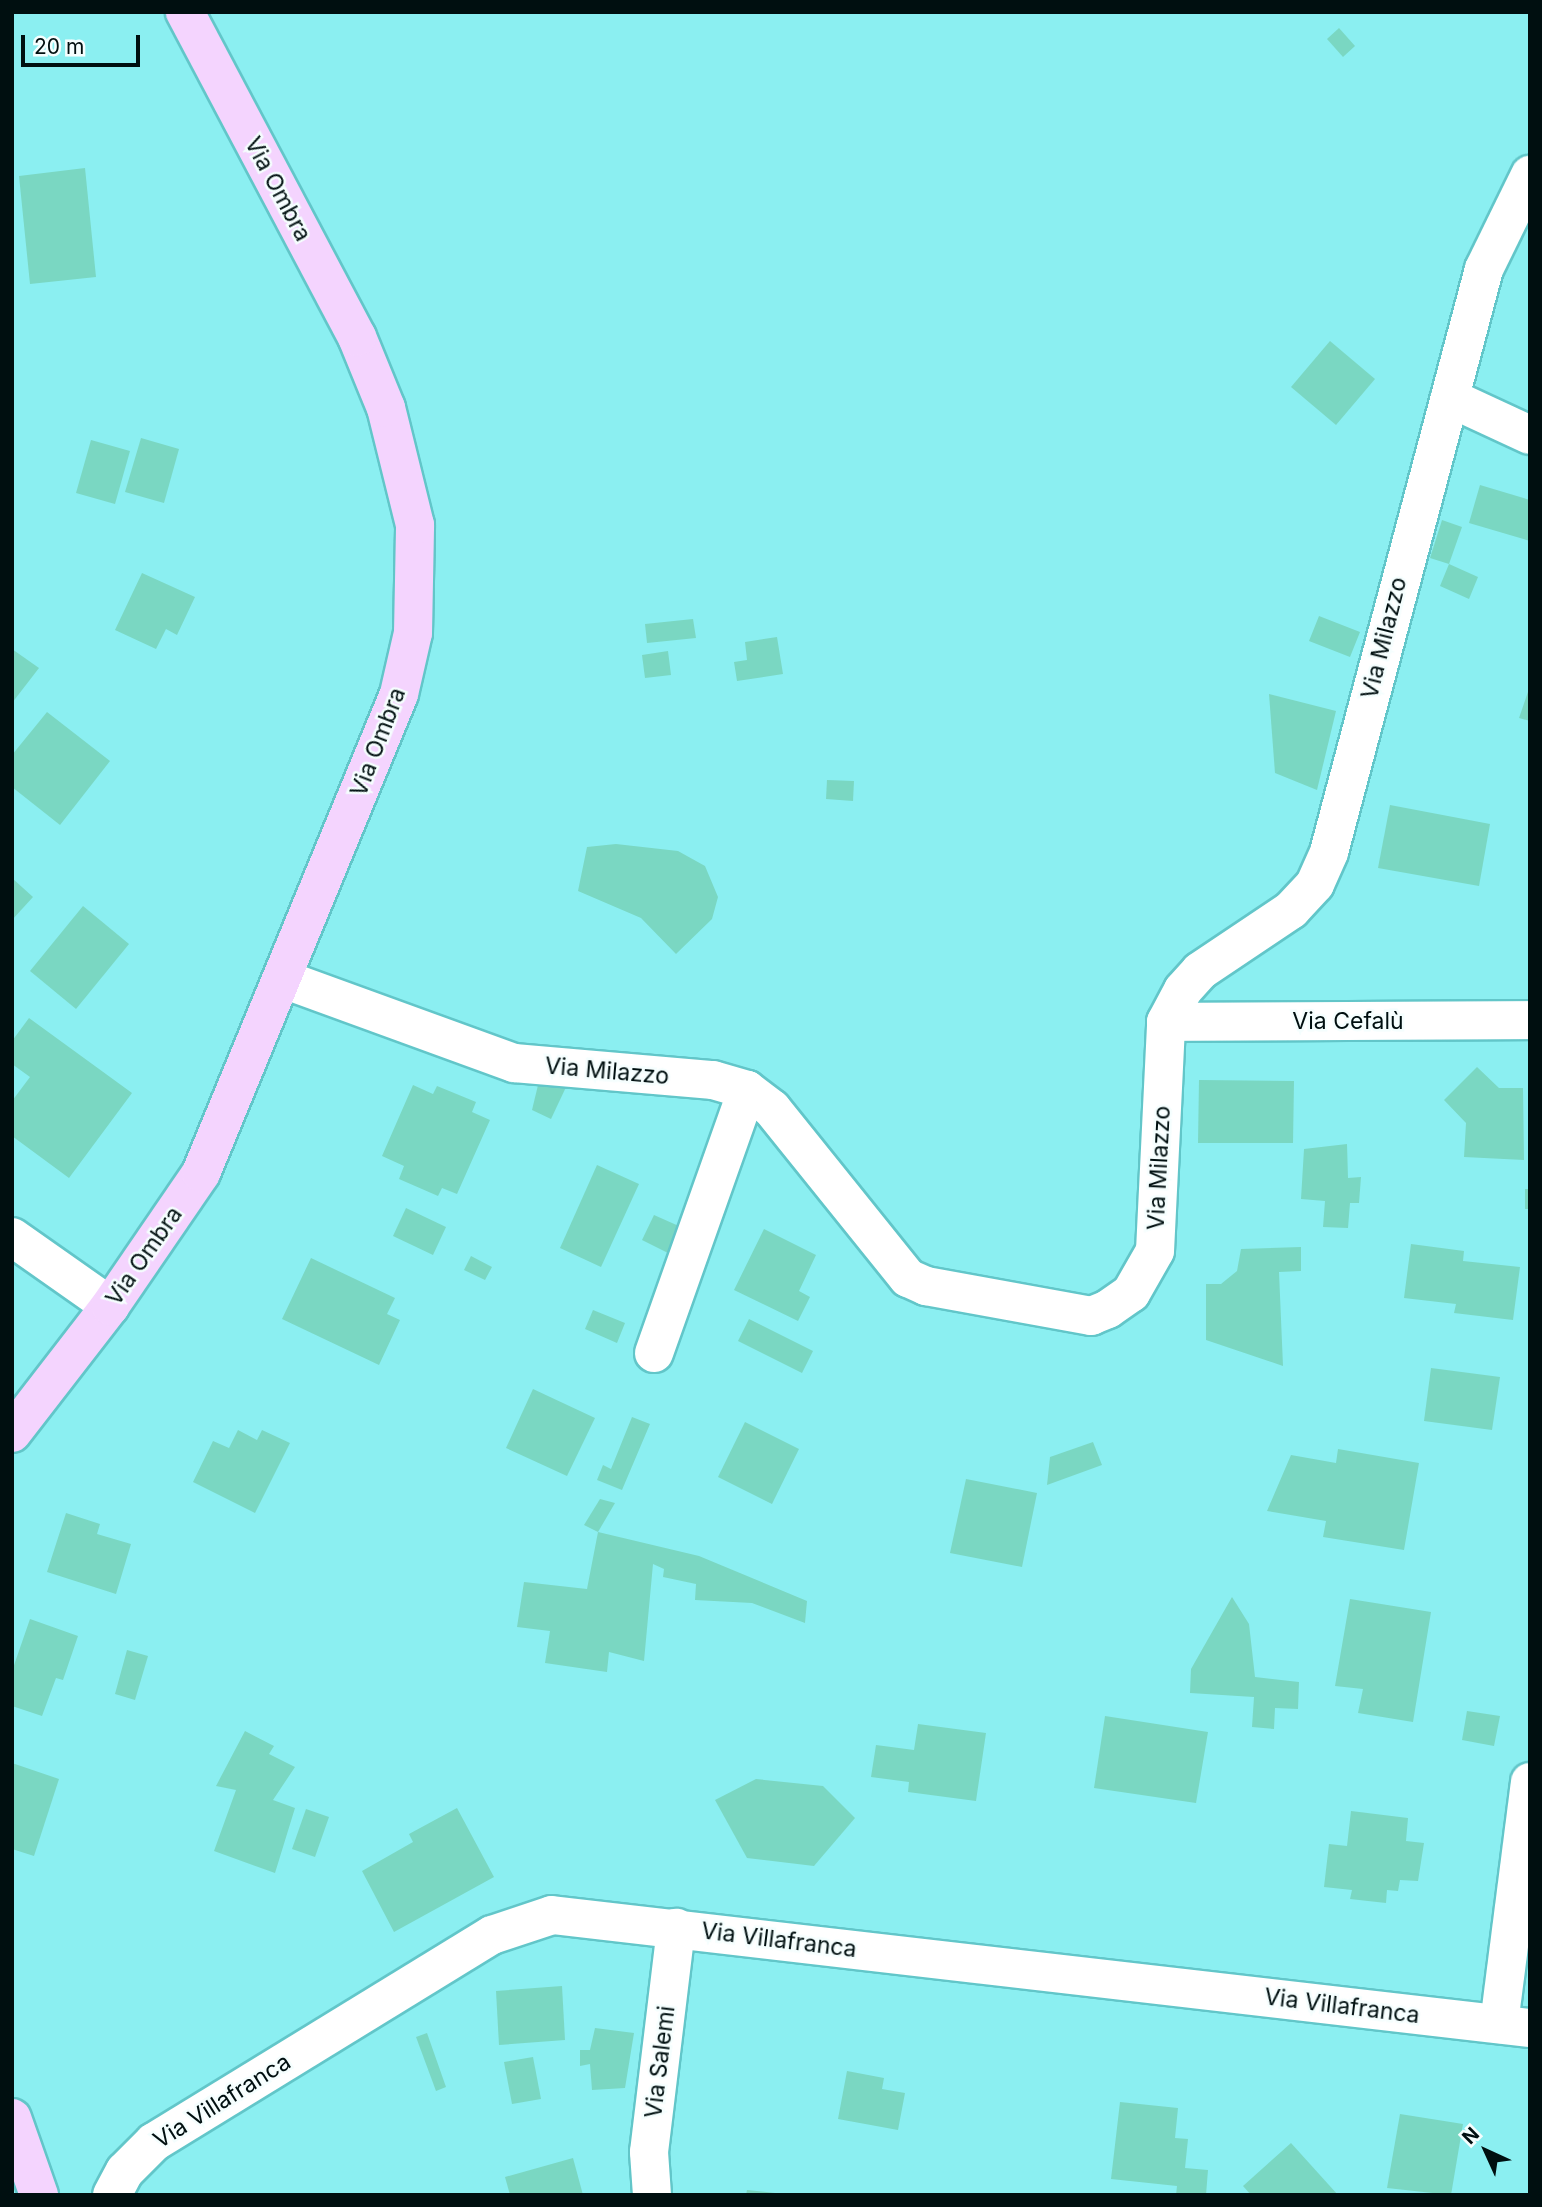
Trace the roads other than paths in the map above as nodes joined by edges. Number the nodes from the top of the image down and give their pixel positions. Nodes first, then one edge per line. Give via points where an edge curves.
1 (185, 12) edge
2 (1530, 175) edge
3 (1450, 398) junction
4 (1530, 435) edge
5 (283, 979) junction
6 (1530, 1020) edge
7 (1166, 1022) junction
8 (747, 1090) junction
9 (12, 1237) edge
10 (110, 1306) junction
11 (654, 1353) dead end
12 (12, 1433) edge
13 (1530, 1782) edge
14 (676, 1928) junction
15 (1514, 2026) edge
16 (12, 2118) edge
17 (38, 2195) edge
18 (112, 2195) edge
19 (652, 2195) edge

1 - 5 main road, Via Ombra via 357,337 386,408 415,525 413,633 399,694
2 - 3 street, Via Milazzo via 1484,269
3 - 4 street
3 - 7 street, Via Milazzo via 1329,852 1315,884 1291,909 1200,971 1183,990
5 - 8 street, Via Milazzo via 514,1063 713,1080
5 - 10 main road, Via Ombra via 201,1173
6 - 7 street, Via Cefalù
7 - 8 street, Via Milazzo via 1155,1251 1131,1293 1091,1316 926,1286 908,1278 772,1110
8 - 11 street
9 - 10 street
10 - 12 main road, Via Ombra
13 - 15 street
14 - 15 street, Via Villafranca
14 - 18 street, Via Villafranca via 552,1915 492,1935 154,2142 125,2171
14 - 19 street, Via Salemi via 649,2152
16 - 17 main road

